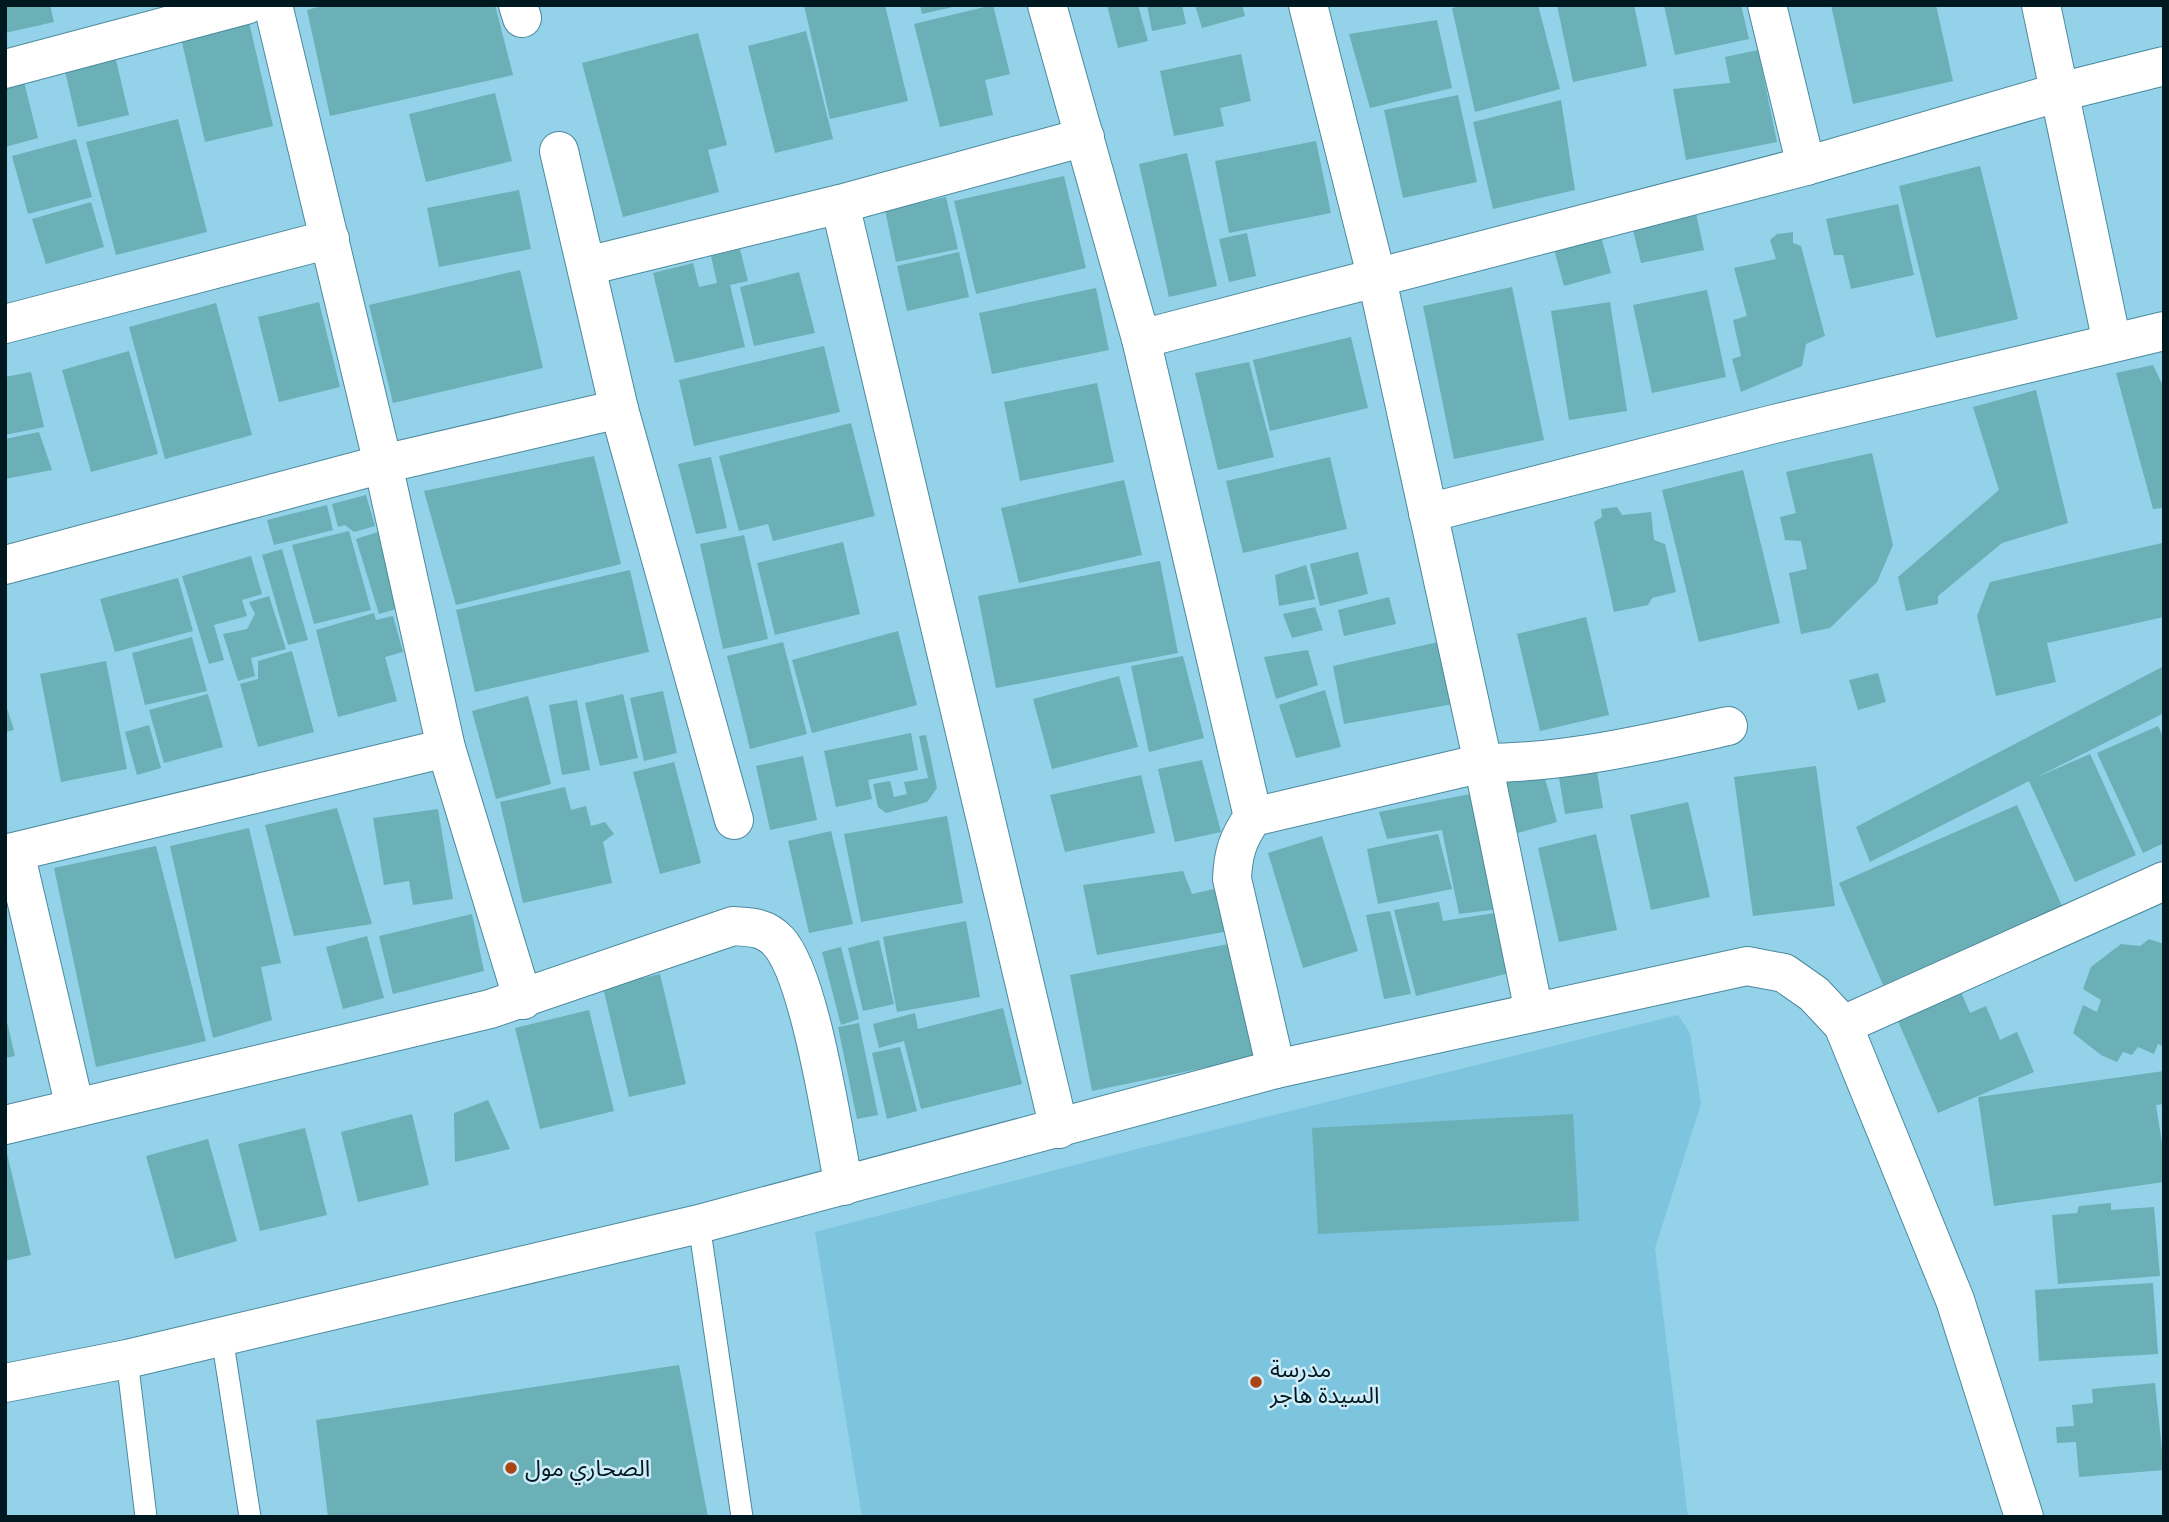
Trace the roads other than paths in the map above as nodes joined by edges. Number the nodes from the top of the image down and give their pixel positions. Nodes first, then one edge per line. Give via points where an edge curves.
1 (246, 5) edge
2 (273, 5) edge
3 (1048, 5) edge
4 (1309, 5) edge
5 (1767, 5) edge
6 (2041, 5) edge
7 (2164, 66) edge
8 (5, 69) edge
9 (2060, 92) junction
10 (1085, 137) junction
11 (559, 151) dead end
12 (1806, 166) junction
13 (840, 204) junction
14 (330, 239) junction
15 (587, 266) junction
16 (1377, 279) junction
17 (5, 324) edge
18 (2164, 331) edge
19 (1141, 339) junction
20 (2112, 343) junction
21 (619, 409) junction
22 (383, 464) junction
23 (1428, 513) junction
24 (5, 565) edge
25 (1728, 726) dead end
26 (446, 748) junction
27 (1483, 763) junction
28 (1254, 817) junction
29 (734, 820) dead end
30 (10, 853) edge
31 (2164, 881) edge
32 (523, 1000) junction
33 (1534, 1012) junction
34 (1843, 1025) junction
35 (1276, 1069) junction
36 (75, 1108) junction
37 (5, 1125) edge
38 (1059, 1129) junction
39 (844, 1186) junction
40 (699, 1224) junction
41 (222, 1337) junction
42 (127, 1359) junction
43 (5, 1383) edge
44 (146, 1517) edge
45 (250, 1517) edge
46 (742, 1517) edge
47 (2024, 1517) edge

1 - 8 street
2 - 14 street
3 - 10 street
4 - 16 street
5 - 12 street
6 - 9 street
7 - 9 street
9 - 12 street
9 - 20 street
10 - 13 street
10 - 19 street
11 - 15 street
12 - 16 street
13 - 15 street
13 - 38 street
14 - 17 street
14 - 22 street
15 - 21 street
16 - 19 street
16 - 23 street
18 - 20 street
19 - 28 street
20 - 23 street
21 - 22 street
21 - 29 street
22 - 24 street
22 - 26 street
23 - 27 street
25 - 27 street via 1550,760
26 - 30 street
26 - 32 street
27 - 28 street
27 - 33 street
28 - 35 street via 1240,835 1232,879
30 - 36 street
31 - 34 street
32 - 36 street
32 - 39 street via 733,926 758,927 778,941 799,980
33 - 34 street via 1747,966 1784,973 1814,994
33 - 35 street
34 - 47 street via 1955,1300
35 - 38 street
36 - 37 street
38 - 39 street
39 - 40 street
40 - 41 street
40 - 46 lane
41 - 42 street
41 - 45 lane
42 - 43 street
42 - 44 lane

